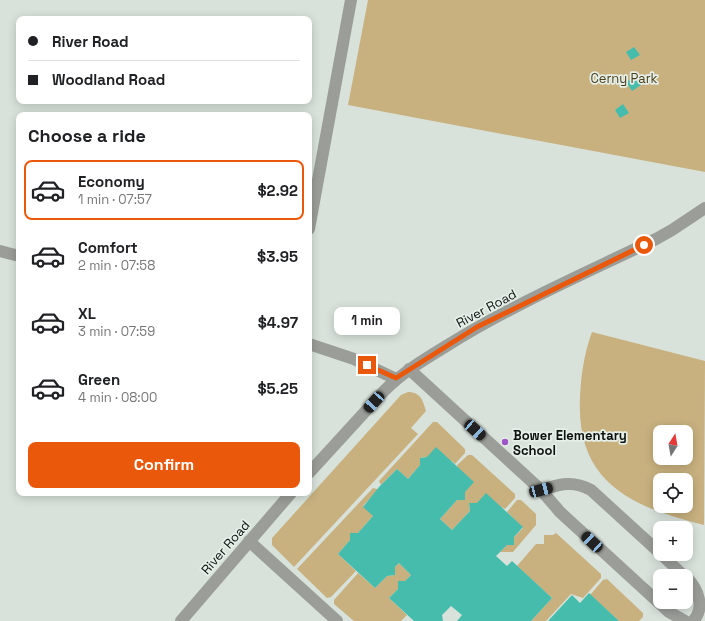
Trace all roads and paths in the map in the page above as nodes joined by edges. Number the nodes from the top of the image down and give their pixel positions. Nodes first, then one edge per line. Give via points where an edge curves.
1 (351, 0) edge
2 (705, 208) edge
3 (312, 213) edge
4 (0, 251) edge
5 (16, 255) edge
6 (312, 345) edge
7 (409, 369) junction
8 (396, 378) junction
9 (312, 470) edge
10 (541, 490) junction
11 (288, 496) edge
12 (249, 541) junction
13 (653, 548) edge
14 (668, 561) edge
15 (676, 569) edge
16 (693, 584) edge
17 (182, 621) edge
18 (337, 621) edge
19 (684, 621) edge
20 (693, 621) edge

1 - 3 street
2 - 7 street, River Road via 662,236 477,327
4 - 5 street
6 - 8 street via 354,359
7 - 8 street, River Road
7 - 10 street
8 - 9 street, River Road
10 - 13 street via 565,483 584,486
10 - 19 street via 560,512 658,602 675,617
11 - 12 street, River Road
12 - 17 street, River Road
12 - 18 street
14 - 15 street
16 - 20 street via 703,598 703,609

